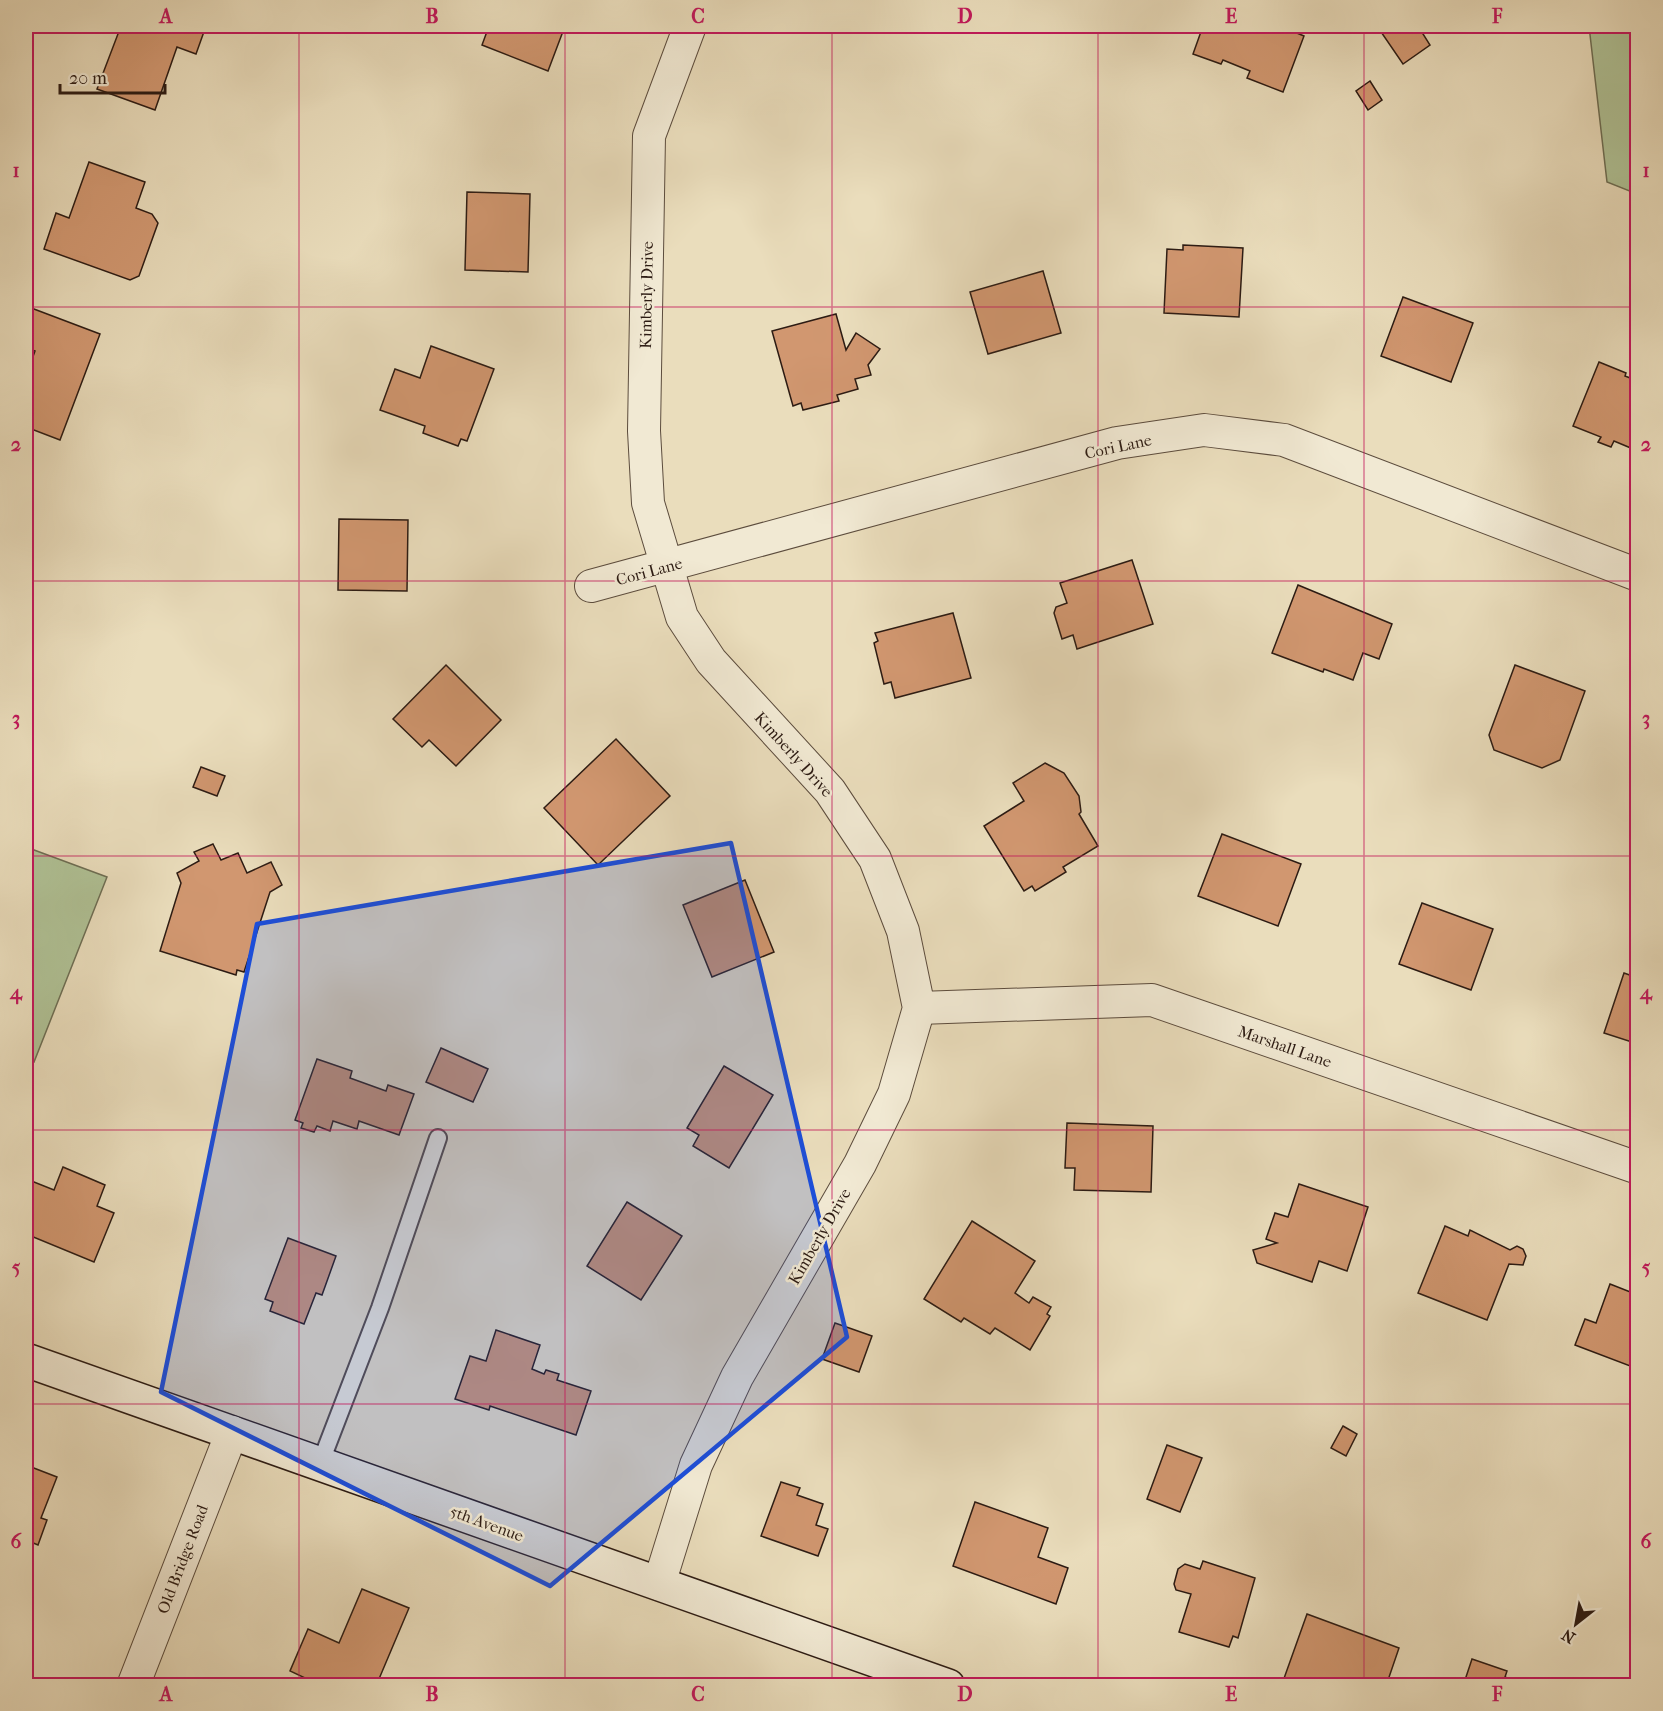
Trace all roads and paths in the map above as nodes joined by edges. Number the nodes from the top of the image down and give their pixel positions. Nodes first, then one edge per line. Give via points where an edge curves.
1 (690, 26) edge
2 (665, 568) junction
3 (1638, 575) edge
4 (591, 586) dead end
5 (919, 1008) junction
6 (438, 1138) dead end
7 (1638, 1168) edge
8 (26, 1360) edge
9 (232, 1432) junction
10 (320, 1464) junction
11 (659, 1584) junction
12 (133, 1686) edge
13 (948, 1686) edge

1 - 2 street, Kimberly Drive via 649,136 644,431 648,503
2 - 3 street, Cori Lane via 1117,444 1204,430 1284,440
2 - 4 street, Cori Lane
2 - 5 street, Kimberly Drive via 682,617 711,661 830,791 875,859 903,931
5 - 7 street, Marshall Lane via 1152,1000
5 - 11 street, Kimberly Drive via 894,1094 865,1154 737,1377 696,1465
6 - 10 lane via 380,1308
8 - 9 street, 5th Avenue
9 - 10 street, 5th Avenue
9 - 12 street, Old Bridge Road
10 - 11 street, 5th Avenue
11 - 13 street, 5th Avenue

